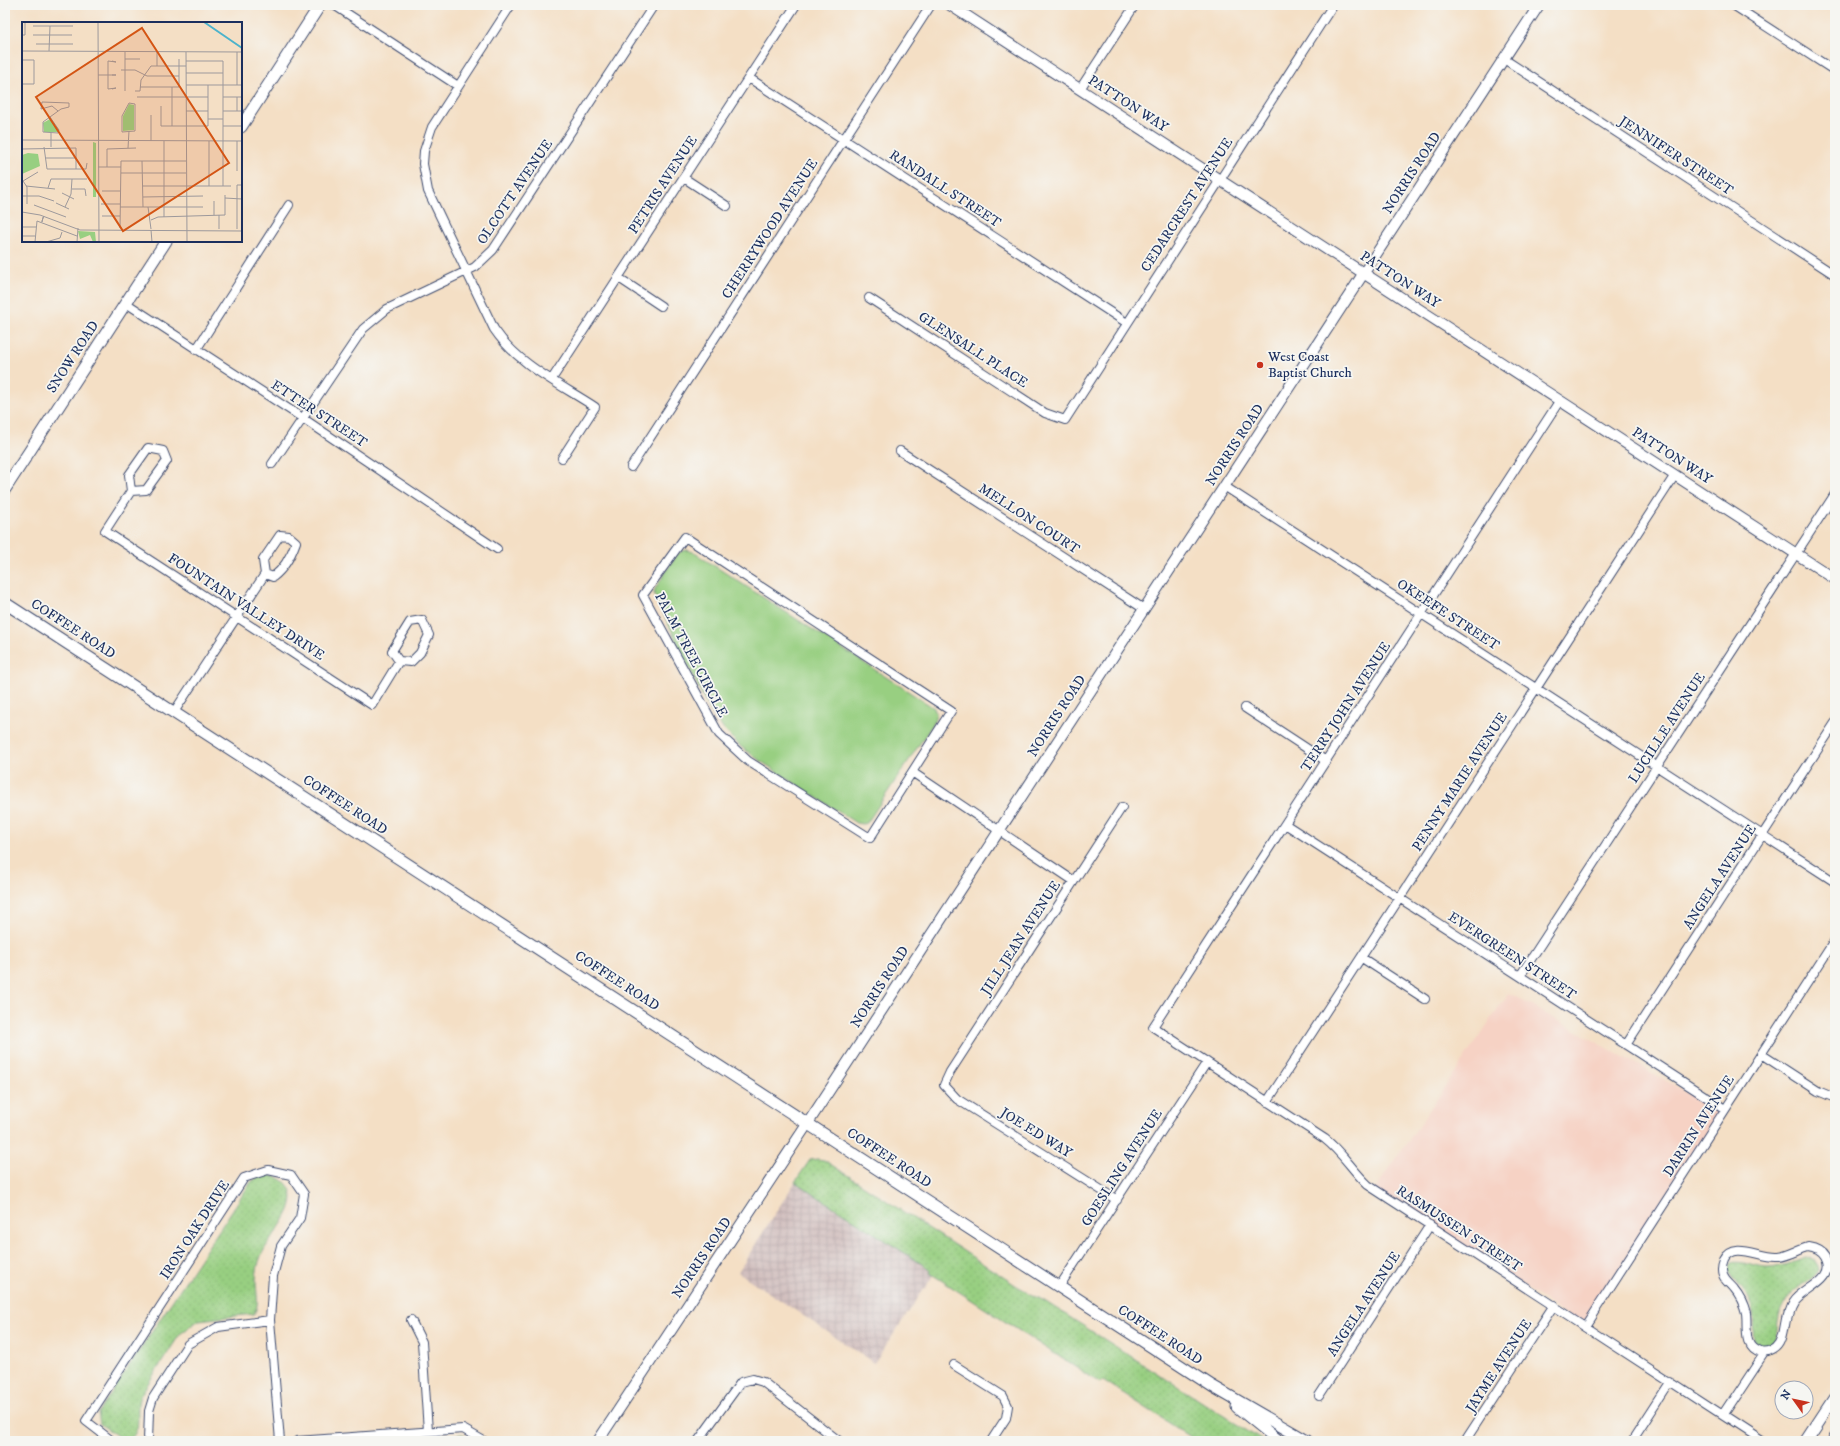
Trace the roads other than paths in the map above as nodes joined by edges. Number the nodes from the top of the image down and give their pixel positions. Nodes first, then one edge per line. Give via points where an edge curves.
1 (320, 5) edge
2 (334, 5) edge
3 (511, 5) edge
4 (654, 5) edge
5 (796, 5) edge
6 (931, 5) edge
7 (950, 5) edge
8 (1135, 5) edge
9 (1333, 5) edge
10 (1539, 5) edge
11 (1733, 5) edge
12 (1504, 59) junction
13 (1835, 71) edge
14 (749, 78) junction
15 (458, 86) junction
16 (1080, 89) junction
17 (242, 125) edge
18 (844, 139) junction
19 (684, 178) junction
20 (1220, 180) junction
21 (289, 205) dead end
22 (727, 206) dead end
23 (165, 242) edge
24 (466, 272) junction
25 (1364, 273) junction
26 (1835, 275) edge
27 (618, 278) junction
28 (869, 298) dead end
29 (126, 303) junction
30 (662, 306) dead end
31 (1127, 322) junction
32 (196, 350) junction
33 (552, 379) junction
34 (1560, 400) junction
35 (304, 419) junction
36 (1065, 420) joint
37 (900, 451) dead end
38 (562, 458) dead end
39 (272, 464) dead end
40 (631, 467) dead end
41 (1675, 475) junction
42 (1224, 486) junction
43 (5, 489) edge
44 (131, 491) junction
45 (1835, 494) edge
46 (497, 549) dead end
47 (1796, 554) junction
48 (266, 574) junction
49 (1835, 579) edge
50 (5, 603) edge
51 (1144, 609) junction
52 (1421, 614) junction
53 (237, 617) junction
54 (399, 661) junction
55 (1536, 688) junction
56 (1245, 708) dead end
57 (174, 712) junction
58 (1835, 723) edge
59 (1326, 761) junction
60 (1657, 766) junction
61 (912, 772) junction
62 (1122, 807) dead end
63 (1285, 824) junction
64 (999, 832) junction
65 (1763, 835) junction
66 (1074, 881) junction
67 (1835, 882) edge
68 (1400, 898) junction
69 (1835, 940) edge
70 (1362, 958) junction
71 (1520, 976) junction
72 (1425, 999) dead end
73 (1152, 1027) joint
74 (1626, 1045) junction
75 (1761, 1054) junction
76 (1206, 1062) junction
77 (944, 1085) joint
78 (1835, 1098) edge
79 (1267, 1102) junction
80 (1725, 1109) junction
81 (808, 1123) junction
82 (1117, 1200) junction
83 (1430, 1226) junction
84 (1059, 1287) junction
85 (1554, 1306) junction
86 (270, 1320) junction
87 (411, 1320) dead end
88 (1585, 1326) junction
89 (1764, 1353) junction
90 (954, 1365) dead end
91 (1671, 1381) junction
92 (1212, 1386) junction
93 (1319, 1396) dead end
94 (1835, 1397) edge
95 (1723, 1415) junction
96 (428, 1431) junction
97 (1835, 1435) edge
98 (112, 1441) edge
99 (148, 1441) edge
100 (280, 1441) edge
101 (297, 1441) edge
102 (484, 1441) edge
103 (598, 1441) edge
104 (698, 1441) edge
105 (838, 1441) edge
106 (991, 1441) edge
107 (1279, 1441) edge
108 (1307, 1441) edge
109 (1466, 1441) edge
110 (1632, 1441) edge
111 (1761, 1441) edge
112 (1806, 1441) edge
113 (1831, 1441) edge

1 - 17 main road
2 - 15 street
3 - 15 street
4 - 24 street, OLCOTT AVENUE via 494,250
5 - 14 street, PETRIS AVENUE
6 - 18 street, CHERRYWOOD AVENUE
7 - 16 street, PATTON WAY
8 - 16 street
9 - 20 street, CEDARCREST AVENUE
10 - 12 street, NORRIS ROAD
11 - 13 street
12 - 25 street, NORRIS ROAD
12 - 26 street, JENNIFER STREET
14 - 18 street, RANDALL STREET
14 - 19 street, PETRIS AVENUE
15 - 24 street via 429,133 423,164 428,191
16 - 20 street, PATTON WAY
18 - 31 street, RANDALL STREET
18 - 40 street, CHERRYWOOD AVENUE
19 - 22 street
19 - 27 street, PETRIS AVENUE
20 - 25 street, PATTON WAY
20 - 31 street, CEDARCREST AVENUE
21 - 32 street
23 - 29 main road, SNOW ROAD
24 - 33 street via 494,330 502,340 523,360
24 - 35 street, OLCOTT AVENUE via 373,318 355,339
25 - 34 street, PATTON WAY
25 - 42 street, NORRIS ROAD
27 - 30 street
27 - 33 street, PETRIS AVENUE
28 - 36 street, GLENSALL PLACE via 1045,413
29 - 32 street, ETTER STREET
29 - 43 main road, SNOW ROAD
31 - 36 street, CEDARCREST AVENUE
32 - 35 street, ETTER STREET
33 - 38 street via 595,407
34 - 41 street, PATTON WAY
34 - 52 street, TERRY JOHN AVENUE
35 - 39 street, OLCOTT AVENUE
35 - 46 street, ETTER STREET
37 - 51 street, MELLON COURT
41 - 47 street, PATTON WAY
41 - 55 street, PENNY MARIE AVENUE
42 - 51 street, NORRIS ROAD
42 - 52 street, OKEEFE STREET
44 - 44 street via 146,490 167,461 163,451 148,448 129,475
44 - 53 street, FOUNTAIN VALLEY DRIVE via 105,531
45 - 47 street, LUCILLE AVENUE
47 - 49 street, PATTON WAY
47 - 60 street, LUCILLE AVENUE
48 - 48 street via 263,560 271,547 280,535 290,536 296,542 290,557 273,577
48 - 53 street
50 - 57 main road, COFFEE ROAD
51 - 64 street, NORRIS ROAD
52 - 55 street, OKEEFE STREET
52 - 59 street, TERRY JOHN AVENUE
53 - 54 street, FOUNTAIN VALLEY DRIVE via 372,705
53 - 57 street
54 - 54 street via 392,651 410,622 422,620 429,635 420,653 410,662
55 - 60 street, OKEEFE STREET
55 - 68 street, PENNY MARIE AVENUE
56 - 59 street
57 - 81 main road, COFFEE ROAD
58 - 65 street, ANGELA AVENUE
59 - 63 street, TERRY JOHN AVENUE
60 - 65 street, OKEEFE STREET
60 - 71 street, LUCILLE AVENUE
61 - 61 street, PALM TREE CIRCLE via 870,838 748,761 732,748 708,716 643,595 685,537 951,712
61 - 64 street
62 - 66 street, JILL JEAN AVENUE
63 - 68 street, EVERGREEN STREET
63 - 73 street, TERRY JOHN AVENUE
64 - 66 street
64 - 81 street, NORRIS ROAD
65 - 67 street
65 - 74 street, ANGELA AVENUE
66 - 77 street, JILL JEAN AVENUE
68 - 70 street, PENNY MARIE AVENUE
68 - 71 street, EVERGREEN STREET
69 - 75 street, DARRIN AVENUE
70 - 72 street
70 - 79 street, PENNY MARIE AVENUE
71 - 74 street, EVERGREEN STREET
73 - 76 street, RASMUSSEN STREET
74 - 80 street, EVERGREEN STREET
75 - 78 street via 1818,1091
75 - 80 street, DARRIN AVENUE
76 - 79 street, RASMUSSEN STREET
76 - 82 street, GOESLING AVENUE
77 - 82 street, JOE ED WAY via 957,1099
79 - 83 street, RASMUSSEN STREET via 1335,1147 1368,1185
80 - 88 street, DARRIN AVENUE
81 - 84 main road, COFFEE ROAD
81 - 103 street, NORRIS ROAD
82 - 84 street, GOESLING AVENUE
83 - 85 street, RASMUSSEN STREET
83 - 93 street, ANGELA AVENUE
84 - 92 main road, COFFEE ROAD
85 - 88 street, RASMUSSEN STREET
85 - 109 street, JAYME AVENUE
86 - 98 street, IRON OAK DRIVE via 273,1276 281,1246 300,1218 304,1194 291,1175 268,1170 244,1178 86,1421
86 - 99 street via 218,1326 188,1344 152,1398
86 - 100 street, IRON OAK DRIVE
87 - 96 street via 422,1342
88 - 91 street, RASMUSSEN STREET
89 - 89 street via 1772,1352 1781,1344 1787,1314 1793,1303 1808,1288 1820,1282 1827,1272 1827,1260 1819,1250 1808,1247 1790,1254 1770,1257 1736,1250 1726,1257 1722,1264 1724,1276 1736,1290 1745,1309 1748,1342 1756,1351
89 - 95 street
90 - 106 street via 1003,1396 1008,1406 1006,1418
91 - 95 street, RASMUSSEN STREET
91 - 110 street
92 - 107 main road, COFFEE ROAD
92 - 108 main road, COFFEE ROAD
94 - 112 main road
95 - 111 street, RASMUSSEN STREET
96 - 101 street
96 - 102 street via 463,1429
97 - 113 main road
104 - 105 street via 741,1382 753,1378 763,1382

